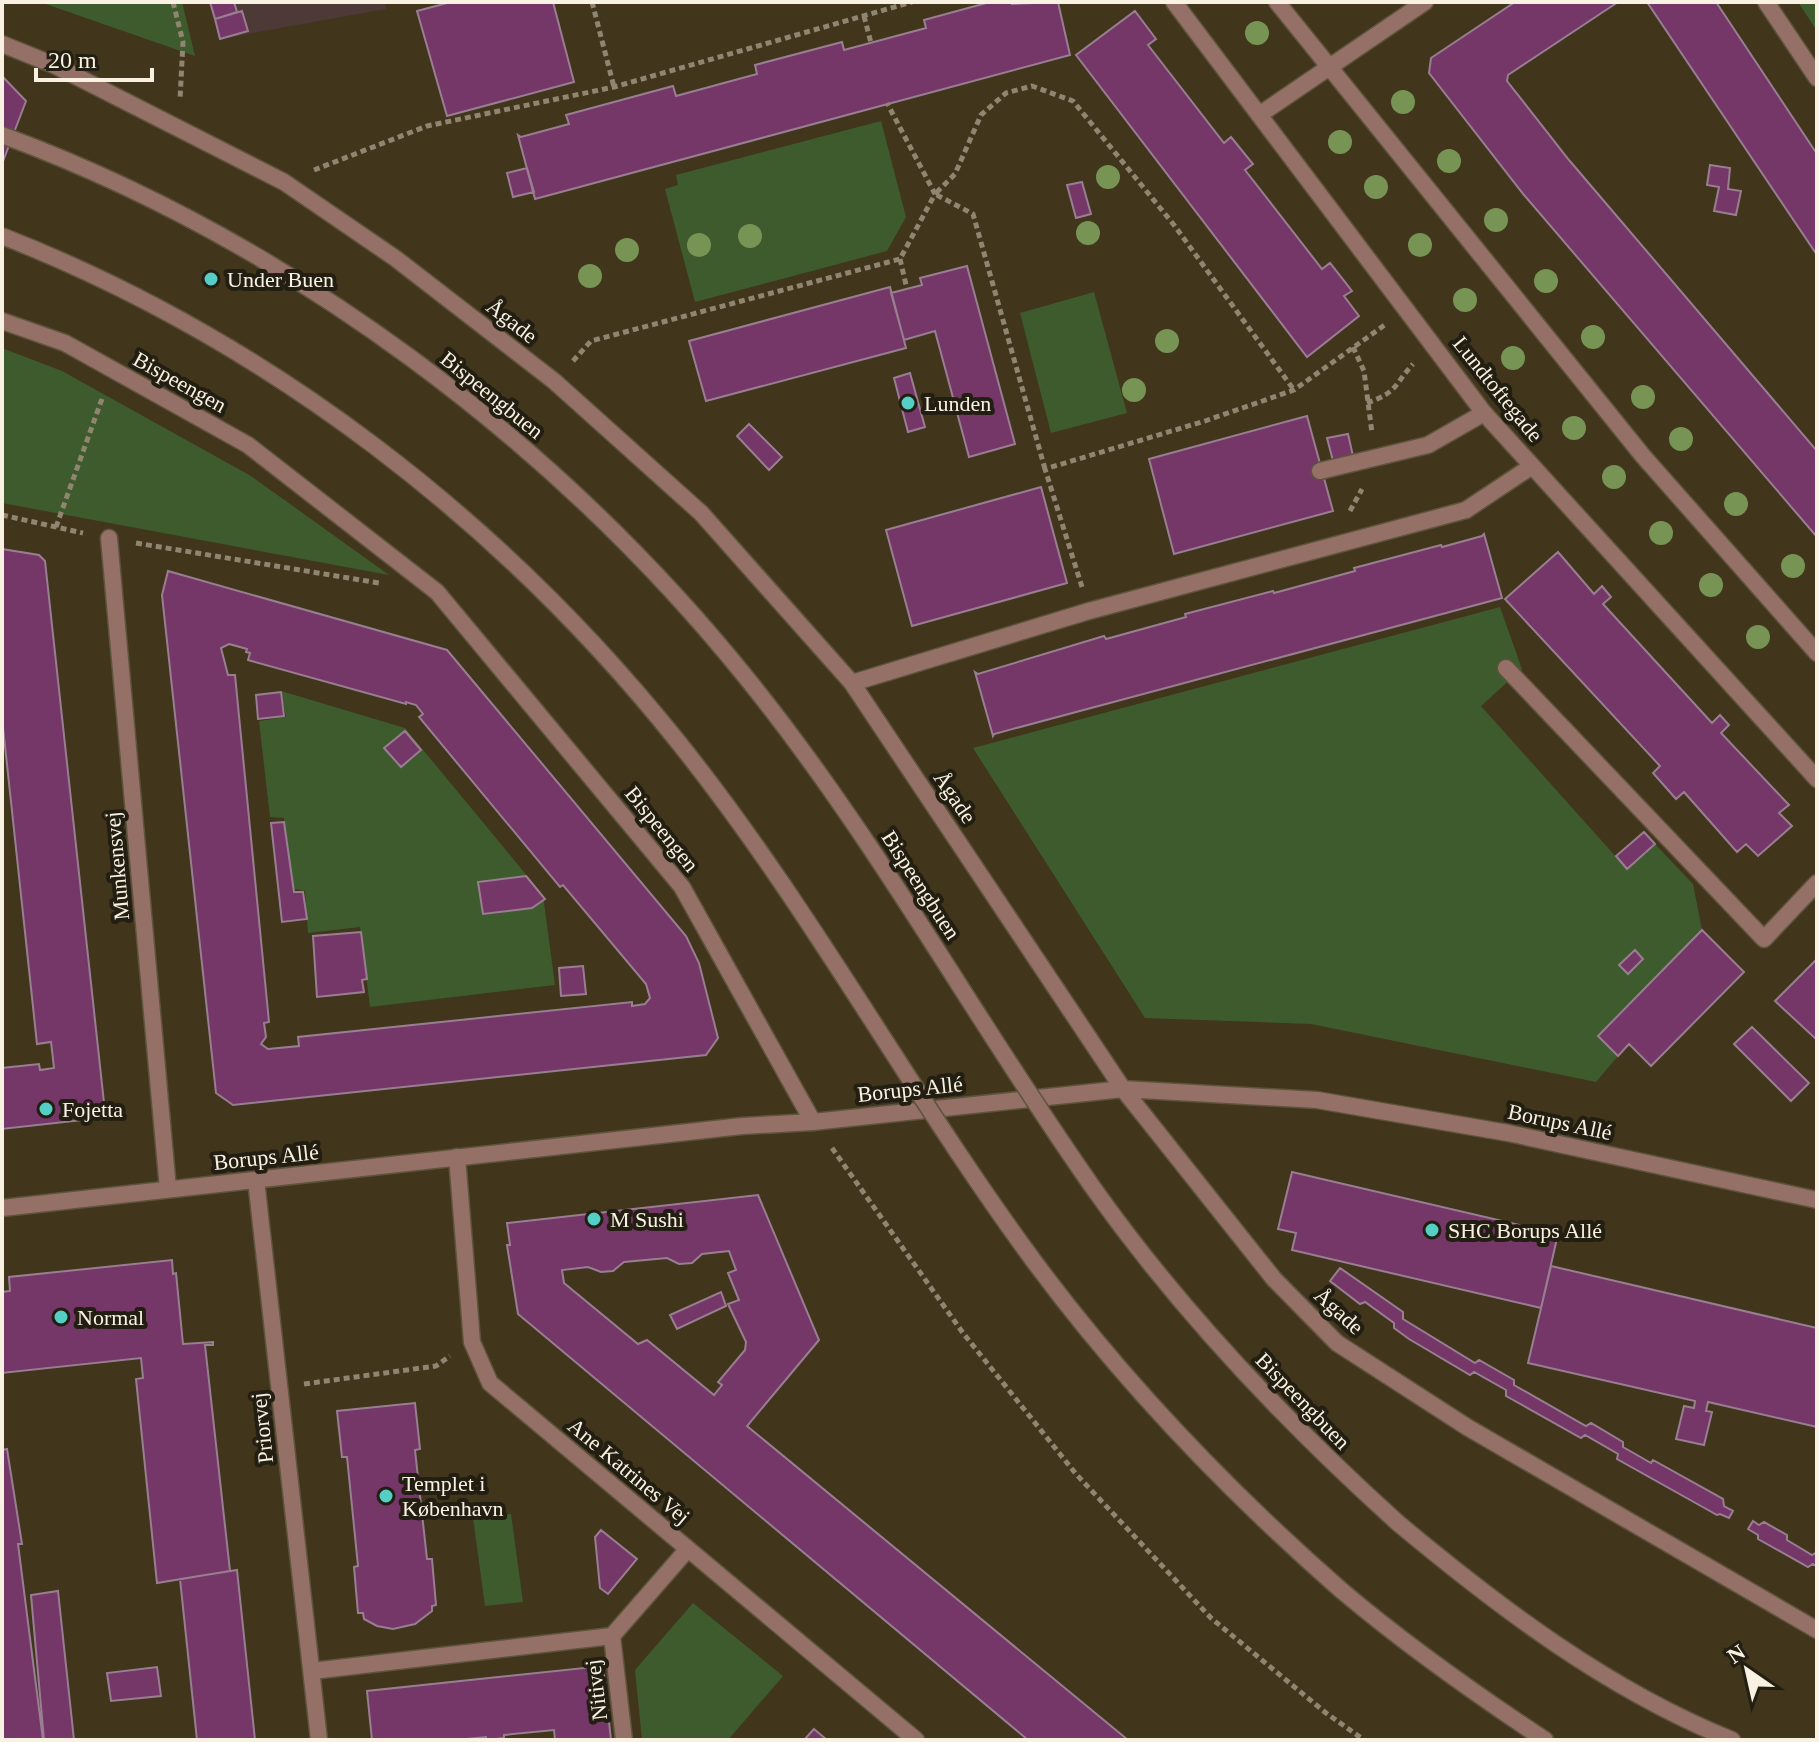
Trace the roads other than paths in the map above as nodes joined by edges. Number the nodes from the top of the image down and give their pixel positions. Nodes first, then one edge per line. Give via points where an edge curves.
1 (1174, 2) edge
2 (1277, 2) edge
3 (1425, 2) edge
4 (1766, 2) edge
5 (2, 44) edge
6 (1331, 66) junction
7 (1817, 78) edge
8 (1259, 115) junction
9 (2, 135) edge
10 (2, 236) edge
11 (2, 321) edge
12 (1484, 413) junction
13 (1532, 466) junction
14 (1320, 471) dead end
15 (109, 538) road end
16 (1817, 653) edge
17 (1506, 668) dead end
18 (852, 683) junction
19 (1814, 770) edge
20 (1817, 883) edge
21 (1123, 1089) junction
22 (813, 1122) junction
23 (457, 1157) junction
24 (256, 1180) junction
25 (168, 1189) junction
26 (1817, 1200) edge
27 (2, 1208) edge
28 (687, 1550) junction
29 (1817, 1630) edge
30 (612, 1636) junction
31 (312, 1671) junction
32 (319, 1740) edge
33 (624, 1740) edge
34 (916, 1740) edge
35 (1545, 1740) edge
36 (1732, 1740) edge

1 - 8 street, Lundtoftegade
2 - 6 street
3 - 6 street
4 - 7 street
5 - 18 street, Ågade via 284,182 395,258 554,381 701,513
6 - 8 street
6 - 16 street via 1643,456
8 - 12 street, Lundtoftegade
9 - 36 street, Bispeengbuen, bridge via 188,220 323,298 468,402 540,462 612,529 749,681 855,823 1094,1189 1146,1260 1258,1389 1327,1458 1458,1573 1573,1656 1641,1697
10 - 35 street, bridge via 118,287 243,357 379,450 514,564 678,741 724,801 988,1196 1121,1372 1211,1469 1341,1590 1460,1684
11 - 22 street, Bispeengen via 65,343 248,445 437,592 682,887
12 - 13 street, Lundtoftegade
12 - 14 street via 1428,445
13 - 18 street via 1466,510 1089,611
13 - 19 street, Lundtoftegade
15 - 25 street, Munkensvej
17 - 20 street via 1764,939
18 - 21 street, Ågade
21 - 22 street, Borups Allé
21 - 26 street, Borups Allé via 1317,1100 1508,1133
21 - 29 street, Ågade via 1274,1279 1337,1343 1467,1427
22 - 23 street, Borups Allé
23 - 24 street, Borups Allé
23 - 28 street, Ane Katrines Vej via 472,1342 490,1383
24 - 25 street, Borups Allé
24 - 31 street, Priorvej
25 - 27 street, Borups Allé
28 - 30 street
28 - 34 street, Ane Katrines Vej
30 - 31 street
30 - 33 street, Nitivej
31 - 32 street, Priorvej

